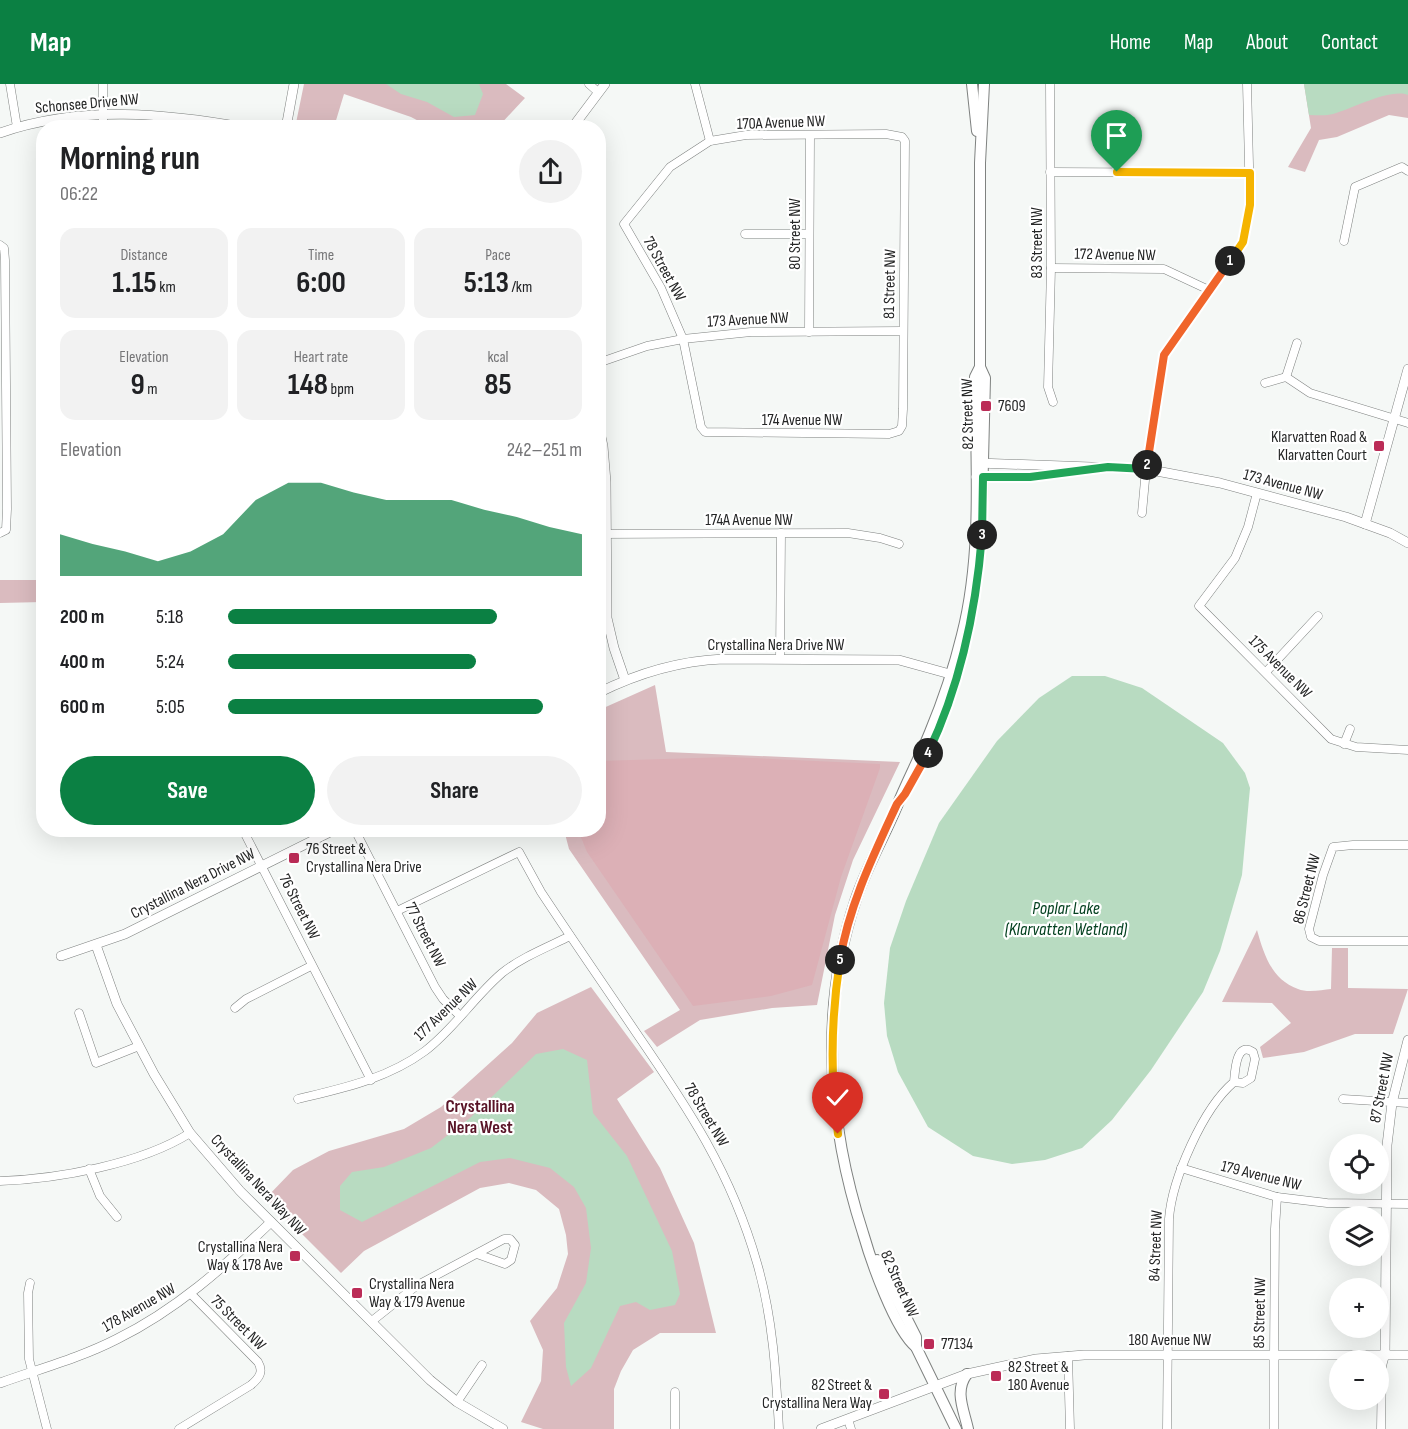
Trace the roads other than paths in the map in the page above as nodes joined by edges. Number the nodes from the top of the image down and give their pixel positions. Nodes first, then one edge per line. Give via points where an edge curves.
1 (10, 84) edge
2 (103, 84) edge
3 (294, 84) edge
4 (589, 84) edge
5 (605, 84) edge
6 (695, 84) edge
7 (972, 84) edge
8 (984, 84) edge
9 (1050, 84) edge
10 (1247, 84) edge
11 (598, 92) junction
12 (103, 115) junction
13 (52, 120) edge
14 (103, 120) edge
15 (181, 120) edge
16 (287, 120) edge
17 (578, 120) edge
18 (36, 123) edge
19 (17, 127) junction
20 (0, 133) edge
21 (810, 136) junction
22 (902, 136) joint
23 (710, 141) junction
24 (980, 163) junction
25 (1408, 171) edge
26 (1050, 172) junction
27 (1250, 173) junction
28 (624, 224) joint
29 (745, 234) dead end
30 (809, 234) junction
31 (1344, 241) dead end
32 (2, 246) edge
33 (1051, 268) junction
34 (1209, 290) junction
35 (903, 331) junction
36 (809, 332) junction
37 (683, 339) junction
38 (1297, 343) dead end
39 (606, 360) edge
40 (1408, 369) edge
41 (1286, 377) junction
42 (1265, 383) dead end
43 (1053, 402) dead end
44 (1394, 417) junction
45 (1408, 423) edge
46 (899, 431) joint
47 (705, 432) joint
48 (980, 463) junction
49 (1108, 467) junction
50 (1146, 469) junction
51 (979, 477) junction
52 (1257, 493) junction
53 (1142, 513) dead end
54 (1365, 525) junction
55 (0, 533) edge
56 (781, 533) junction
57 (606, 534) edge
58 (1408, 543) edge
59 (899, 544) dead end
60 (606, 601) edge
61 (1318, 616) dead end
62 (780, 659) junction
63 (1266, 672) junction
64 (954, 675) junction
65 (625, 680) junction
66 (606, 689) edge
67 (1350, 729) dead end
68 (1344, 744) junction
69 (1408, 750) edge
70 (246, 837) edge
71 (320, 837) edge
72 (359, 837) edge
73 (1408, 846) edge
74 (261, 867) junction
75 (397, 911) junction
76 (570, 936) junction
77 (1408, 942) edge
78 (96, 945) junction
79 (61, 956) dead end
80 (311, 966) junction
81 (235, 1008) dead end
82 (79, 1013) dead end
83 (460, 1016) junction
84 (1408, 1040) edge
85 (139, 1046) junction
86 (371, 1080) junction
87 (1234, 1082) dead end
88 (1342, 1098) dead end
89 (298, 1099) dead end
90 (1392, 1102) junction
91 (1408, 1103) edge
92 (190, 1133) junction
93 (1181, 1168) junction
94 (88, 1169) junction
95 (0, 1181) edge
96 (1277, 1197) junction
97 (1386, 1203) junction
98 (1408, 1204) edge
99 (117, 1217) dead end
100 (271, 1222) junction
101 (477, 1254) junction
102 (30, 1283) dead end
103 (191, 1294) junction
104 (372, 1321) junction
105 (1385, 1350) edge
106 (1167, 1355) junction
107 (1274, 1355) junction
108 (1329, 1355) edge
109 (1389, 1355) edge
110 (1408, 1355) edge
111 (1068, 1356) junction
112 (482, 1365) dead end
113 (31, 1372) junction
114 (967, 1374) junction
115 (0, 1383) edge
116 (935, 1385) junction
117 (675, 1392) dead end
118 (457, 1402) junction
119 (1381, 1410) edge
120 (848, 1419) junction
121 (193, 1426) edge
122 (47, 1429) edge
123 (179, 1429) edge
124 (503, 1429) edge
125 (675, 1429) edge
126 (779, 1429) edge
127 (821, 1429) edge
128 (851, 1429) edge
129 (956, 1429) edge
130 (968, 1429) edge
131 (1070, 1429) edge
132 (1167, 1429) edge
133 (1274, 1429) edge
134 (1381, 1429) edge

1 - 19 street
2 - 12 street
3 - 16 street
4 - 11 street
5 - 11 street
6 - 23 street
7 - 24 main road, 82 Street NW
8 - 24 main road, 82 Street NW
9 - 26 street, 83 Street NW
10 - 27 street
11 - 17 street
12 - 13 street, Schonsee Drive NW
12 - 14 street
12 - 15 street, Schonsee Drive NW via 143,114
18 - 19 street, Schonsee Drive NW
19 - 20 street, Schonsee Drive NW
21 - 22 street, 170A Avenue NW
21 - 23 street, 170A Avenue NW via 746,135
21 - 30 street, 80 Street NW
22 - 35 street, 81 Street NW
23 - 28 street, 170A Avenue NW via 670,167
24 - 48 main road, 82 Street NW via 980,367 985,378
25 - 31 street via 1402,167 1355,187
26 - 27 street
26 - 33 street, 83 Street NW
27 - 34 street via 1250,205 1243,242
28 - 37 street, 78 Street NW via 662,288
29 - 30 street
30 - 36 street, 80 Street NW
32 - 55 street via 7,509 6,530
33 - 34 street, 172 Avenue NW via 1164,269
33 - 43 street, 83 Street NW via 1048,387
34 - 50 street via 1164,355
35 - 36 street, 173 Avenue NW
35 - 46 street, 81 Street NW via 903,409
36 - 37 street, 173 Avenue NW via 751,332
37 - 39 street, 173 Avenue NW
37 - 47 street, 78 Street NW
38 - 41 street
40 - 44 street
41 - 42 street
41 - 44 street via 1310,393
44 - 45 street
44 - 54 street
46 - 47 street, 174 Avenue NW
48 - 49 street, 173 Avenue NW
48 - 51 main road, 82 Street NW
49 - 50 street, 173 Avenue NW
49 - 51 street, 173 Avenue NW via 1030,477
50 - 52 street, 173 Avenue NW
50 - 53 street
51 - 64 main road, 82 Street NW via 972,579
52 - 54 street, 173 Avenue NW
52 - 63 street, 175 Avenue NW via 1234,558 1199,606
54 - 58 street, 173 Avenue NW
56 - 57 street, 174A Avenue NW
56 - 59 street, 174A Avenue NW via 848,533
56 - 62 street
60 - 65 street via 614,648
61 - 63 street
62 - 64 street, Crystallina Nera Drive NW via 899,660
62 - 65 street, Crystallina Nera Drive NW via 702,660
63 - 68 street, 175 Avenue NW via 1331,739
64 - 116 main road, 82 Street NW via 856,898 840,956 832,1043 834,1104 844,1167 862,1230 916,1337 916,1347
65 - 66 street, Crystallina Nera Drive NW
67 - 68 street
68 - 69 street, 175 Avenue NW
70 - 74 street, 76 Street NW
71 - 74 street, Crystallina Nera Drive NW
72 - 75 street, 77 Street NW
73 - 77 street, 86 Street NW via 1333,847 1310,924 1311,937 1319,941
74 - 78 street, Crystallina Nera Drive NW
74 - 80 street, 76 Street NW
75 - 76 street, 78 Street NW via 519,852
75 - 83 street, 77 Street NW via 435,987
76 - 83 street, 177 Avenue NW via 513,966
76 - 126 street, 78 Street NW via 696,1122 728,1182 750,1238 764,1292 775,1353
78 - 79 street, Crystallina Nera Drive NW
78 - 85 street, Crystallina Nera Way NW via 117,1004
80 - 81 street, 76 Street NW
80 - 86 street, 76 Street NW
82 - 85 street via 96,1063
83 - 86 street, 177 Avenue NW via 425,1051
84 - 90 street, 87 Street NW
85 - 92 street, Crystallina Nera Way NW
86 - 89 street, 177 Avenue NW
87 - 93 street, 84 Street NW via 1204,1121
88 - 90 street
90 - 91 street
90 - 97 street, 87 Street NW
92 - 94 street via 157,1150
92 - 100 street, Crystallina Nera Way NW
93 - 96 street, 179 Avenue NW
93 - 106 street, 84 Street NW via 1170,1209
94 - 95 street
94 - 99 street via 100,1196
96 - 97 street, 179 Avenue NW via 1327,1203
96 - 107 street, 85 Street NW
97 - 98 street, 179 Avenue NW
97 - 105 street, 87 Street NW
100 - 103 street, 178 Avenue NW
100 - 104 street, Crystallina Nera Way NW
101 - 101 street via 505,1264 512,1260 515,1245 507,1238
101 - 104 street via 416,1286
102 - 113 street
103 - 113 street, 178 Avenue NW via 117,1340
103 - 121 street, 75 Street NW via 258,1362 261,1372 251,1385
104 - 118 street, Crystallina Nera Way NW
106 - 107 street, 180 Avenue NW
106 - 111 street, 180 Avenue NW
106 - 132 street, 84 Street NW
107 - 108 street, 180 Avenue NW
107 - 133 street, 85 Street NW
109 - 110 street, 180 Avenue NW
111 - 114 street, 180 Avenue NW
111 - 131 street
112 - 118 street
113 - 115 street, 178 Avenue NW
113 - 122 street
114 - 116 street, 180 Avenue NW
114 - 130 main road via 960,1397
116 - 120 street
116 - 129 main road, 82 Street NW
117 - 125 street
118 - 124 street, Crystallina Nera Way NW
119 - 134 street, 87 Street NW
120 - 127 street
120 - 128 street
121 - 123 street

